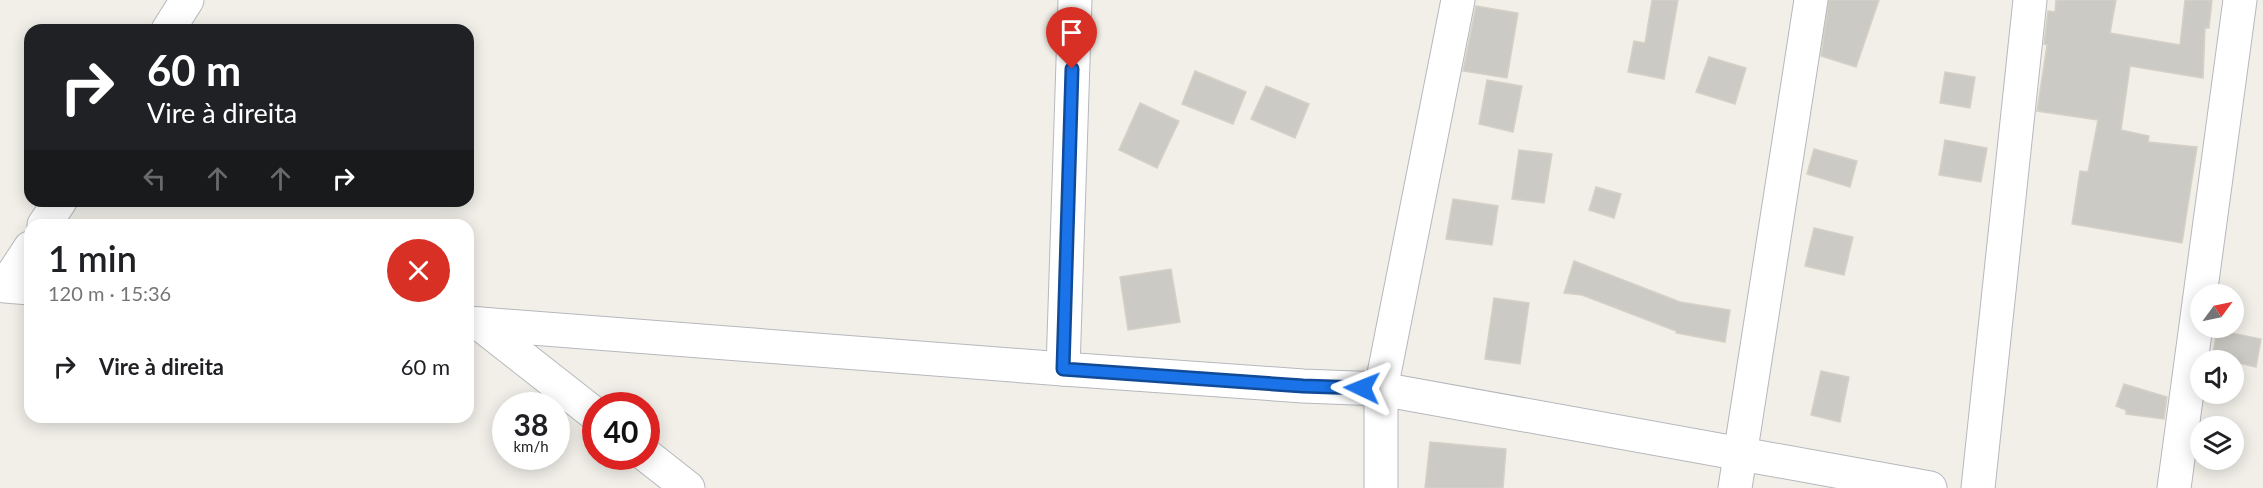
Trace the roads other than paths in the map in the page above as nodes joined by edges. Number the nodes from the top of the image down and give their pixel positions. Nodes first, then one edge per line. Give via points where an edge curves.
1 (187, 0) edge
2 (1074, 0) edge
3 (1458, 0) edge
4 (1811, 0) edge
5 (2030, 0) edge
6 (2240, 0) edge
7 (172, 24) edge
8 (24, 260) edge
9 (9, 289) edge
10 (474, 323) edge
11 (1063, 369) junction
12 (1381, 389) junction
13 (582, 404) edge
14 (1740, 453) junction
15 (660, 466) edge
16 (688, 488) edge
17 (1381, 488) edge
18 (1735, 488) edge
19 (1930, 488) edge
20 (1978, 488) edge
21 (2174, 488) edge

1 - 7 street
2 - 11 street
3 - 12 street
4 - 14 street
5 - 20 street
6 - 21 street
8 - 9 street
10 - 11 street
10 - 13 street
11 - 12 street
12 - 14 street
12 - 17 street
14 - 18 street
14 - 19 street
15 - 16 street

